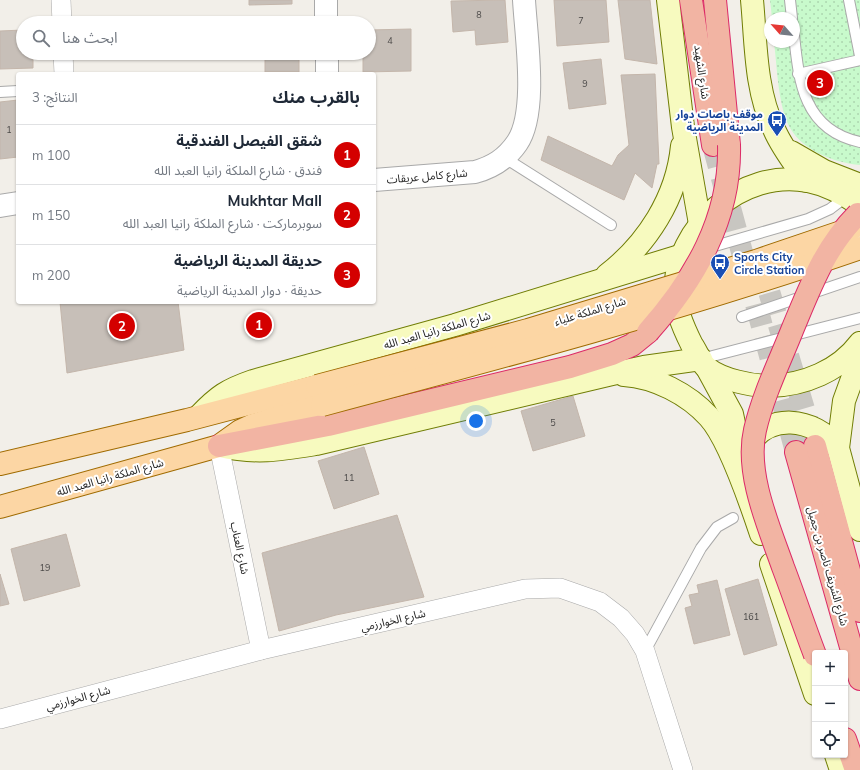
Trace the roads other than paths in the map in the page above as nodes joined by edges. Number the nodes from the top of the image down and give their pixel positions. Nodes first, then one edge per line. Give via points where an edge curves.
1 (61, 0) edge
2 (326, 0) edge
3 (524, 0) edge
4 (668, 0) edge
5 (691, 0) edge
6 (708, 0) edge
7 (715, 0) edge
8 (752, 0) edge
9 (790, 0) edge
10 (849, 0) edge
11 (791, 12) edge
12 (62, 16) edge
13 (326, 16) edge
14 (795, 48) edge
15 (860, 56) edge
16 (63, 60) edge
17 (327, 60) edge
18 (860, 60) edge
19 (64, 72) edge
20 (327, 72) edge
21 (798, 74) junction
22 (16, 91) edge
23 (0, 92) edge
24 (683, 127) junction
25 (860, 142) edge
26 (784, 148) junction
27 (505, 158) junction
28 (376, 180) edge
29 (807, 180) junction
30 (857, 198) edge
31 (16, 203) edge
32 (0, 206) edge
33 (700, 224) junction
34 (611, 225) dead end
35 (860, 226) edge
36 (860, 234) edge
37 (860, 248) edge
38 (683, 255) junction
39 (860, 277) edge
40 (600, 281) junction
41 (675, 294) junction
42 (742, 318) dead end
43 (860, 318) edge
44 (860, 343) edge
45 (860, 357) edge
46 (704, 363) junction
47 (612, 374) junction
48 (323, 405) junction
49 (199, 416) junction
50 (219, 446) junction
51 (838, 448) junction
52 (742, 459) junction
53 (0, 464) edge
54 (0, 507) edge
55 (733, 518) dead end
56 (758, 525) junction
57 (860, 530) edge
58 (860, 611) edge
59 (261, 650) junction
60 (813, 650) edge
61 (645, 651) junction
62 (860, 679) edge
63 (812, 686) edge
64 (0, 719) edge
65 (848, 747) edge
66 (837, 758) edge
67 (683, 770) edge
68 (841, 770) edge
69 (856, 770) edge

1 - 12 street
2 - 13 street
3 - 27 street, شارع كامل عريقات via 529,90 526,119 518,142
4 - 24 main road
5 - 6 highway, شارع الشهيد via 719,143
7 - 48 highway, bridge via 729,145 726,195 713,234 691,276 648,332 632,345 612,354 570,367
8 - 26 main road via 761,87 773,129
9 - 11 lane
10 - 15 lane
14 - 21 lane
16 - 19 street
17 - 20 street
18 - 21 lane
21 - 25 lane via 802,91 821,121 835,133
22 - 23 lane
24 - 33 main road
24 - 40 main road via 676,179 660,214 638,247
26 - 29 main road
26 - 30 main road via 824,170
27 - 28 street, شارع كامل عريقات via 491,167 475,172
27 - 34 lane
29 - 30 main road
29 - 33 main road via 777,180 747,187 711,212
30 - 38 lane via 808,219
30 - 60 highway, bridge via 842,230 820,264 754,431 753,455 760,501
31 - 32 street
33 - 38 main road
35 - 48 main road, شارع الملكة علياء, bridge via 756,261 528,330
36 - 41 lane
37 - 48 main road, شارع الملكة علياء, bridge via 762,282 536,348
38 - 40 main road, شارع الملكة رانيا العبد الله
38 - 41 main road via 678,267
39 - 42 lane
40 - 49 main road, شارع الملكة رانيا العبد الله via 456,325 253,381 231,389 217,398
41 - 46 main road via 683,328
43 - 46 lane
44 - 46 main road via 836,366 814,378 787,385 759,386 732,380
45 - 51 main road via 844,401
46 - 47 main road, شارع الملكة رانيا العبد الله via 644,367
46 - 52 main road via 732,414
47 - 50 main road, شارع الملكة رانيا العبد الله via 309,445 255,452
47 - 56 main road via 633,375 662,384 688,398 710,418 726,443
48 - 49 main road
48 - 50 main road, شارع الملكة رانيا العبد الله via 253,425
49 - 53 main road
50 - 54 main road, شارع الملكة رانيا العبد الله
50 - 59 street, شارع العناب
51 - 52 main road via 828,436 816,428 806,424 787,423 760,432 749,444
51 - 57 main road
52 - 56 main road
55 - 61 lane via 717,527 701,548
56 - 63 main road
58 - 62 highway, شارع الشريف ناصر بن جميل via 805,449
59 - 61 street, شارع الخوارزمي via 525,589 560,588 600,602 621,618
59 - 64 street, شارع الخوارزمي
61 - 67 street, شارع الخوارزمي
65 - 69 highway
66 - 68 main road

